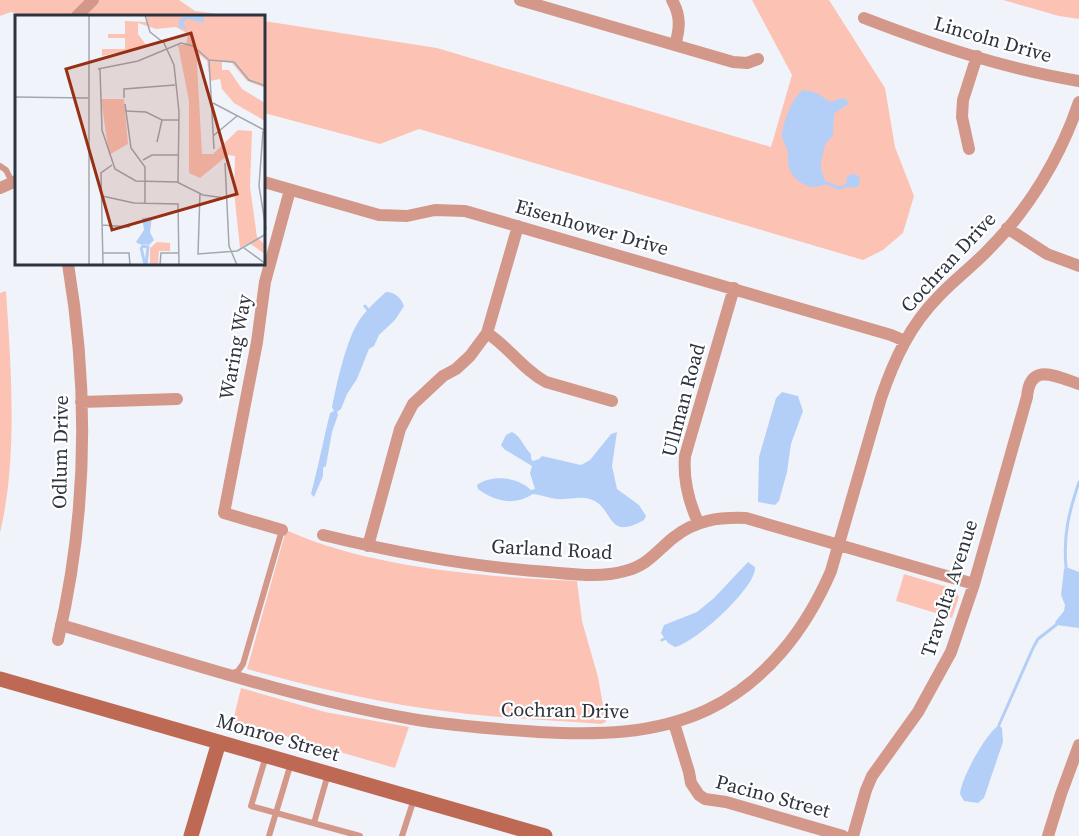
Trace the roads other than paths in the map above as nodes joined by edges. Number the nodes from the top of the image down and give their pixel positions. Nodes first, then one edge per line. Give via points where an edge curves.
1 (93, 0) edge
2 (520, 0) edge
3 (672, 0) edge
4 (78, 15) edge
5 (864, 18) dead end
6 (675, 45) junction
7 (977, 56) junction
8 (758, 59) dead end
9 (1079, 81) edge
10 (1079, 102) edge
11 (969, 149) dead end
12 (0, 166) edge
13 (14, 182) edge
14 (266, 183) edge
15 (0, 188) edge
16 (290, 190) junction
17 (518, 226) junction
18 (1007, 228) junction
19 (68, 266) edge
20 (1079, 266) edge
21 (734, 288) junction
22 (488, 333) junction
23 (905, 341) junction
24 (1079, 384) edge
25 (177, 399) dead end
26 (612, 401) dead end
27 (81, 402) junction
28 (698, 522) junction
29 (282, 530) joint
30 (323, 535) dead end
31 (839, 545) junction
32 (368, 546) junction
33 (974, 584) junction
34 (61, 625) junction
35 (57, 640) dead end
36 (230, 674) junction
37 (0, 679) edge
38 (674, 723) junction
39 (219, 742) junction
40 (1079, 745) edge
41 (266, 755) junction
42 (291, 763) junction
43 (328, 773) junction
44 (414, 798) junction
45 (276, 813) junction
46 (314, 823) junction
47 (536, 835) edge
48 (191, 836) edge
49 (269, 836) edge
50 (360, 836) edge
51 (402, 836) edge
52 (843, 836) edge
53 (853, 836) edge
54 (1048, 836) edge

1 - 4 street
2 - 6 street
3 - 6 street via 680,23
5 - 7 street, Lincoln Drive
6 - 8 street via 733,63
7 - 9 street, Lincoln Drive
7 - 11 street via 963,100 962,117
10 - 18 street, Cochran Drive via 1059,151
12 - 13 lane
13 - 15 street
14 - 16 street, Eisenhower Drive
16 - 17 street, Eisenhower Drive via 379,215 407,216 451,209
16 - 29 street, Waring Way via 266,282 224,513
17 - 21 street, Eisenhower Drive
17 - 22 street
18 - 20 street via 1047,254
18 - 23 street, Cochran Drive via 927,309
19 - 27 street, Odlum Drive
21 - 23 street, Eisenhower Drive
21 - 28 street, Ullman Road via 686,456 685,482
22 - 26 street via 546,382
22 - 32 street via 470,356 428,388 406,416
23 - 31 street, Cochran Drive via 884,390
24 - 33 street, Travolta Avenue via 1047,373 1028,386
25 - 27 street
27 - 34 street, Odlum Drive via 79,512
28 - 31 street, Garland Road via 746,518
28 - 32 street, Garland Road via 672,538 648,561 627,571 602,575 451,562
29 - 36 lane via 243,664
30 - 32 street, Garland Road
31 - 33 street, Garland Road
31 - 38 street, Cochran Drive via 819,598 786,648 735,694
33 - 53 street, Travolta Avenue via 940,675 872,776
34 - 35 street, Odlum Drive
34 - 36 street, Cochran Drive
36 - 38 street, Cochran Drive via 328,702 482,728 610,734
37 - 39 main road, Monroe Street
38 - 52 street, Pacino Street via 691,783 699,795
39 - 41 main road, Monroe Street
39 - 48 main road
40 - 54 street
41 - 42 main road, Monroe Street
41 - 45 lane via 251,806
42 - 43 main road, Monroe Street
42 - 45 lane
43 - 44 main road, Monroe Street
43 - 46 lane
44 - 47 main road, Monroe Street
44 - 51 lane
45 - 46 lane
45 - 49 lane
46 - 50 lane

